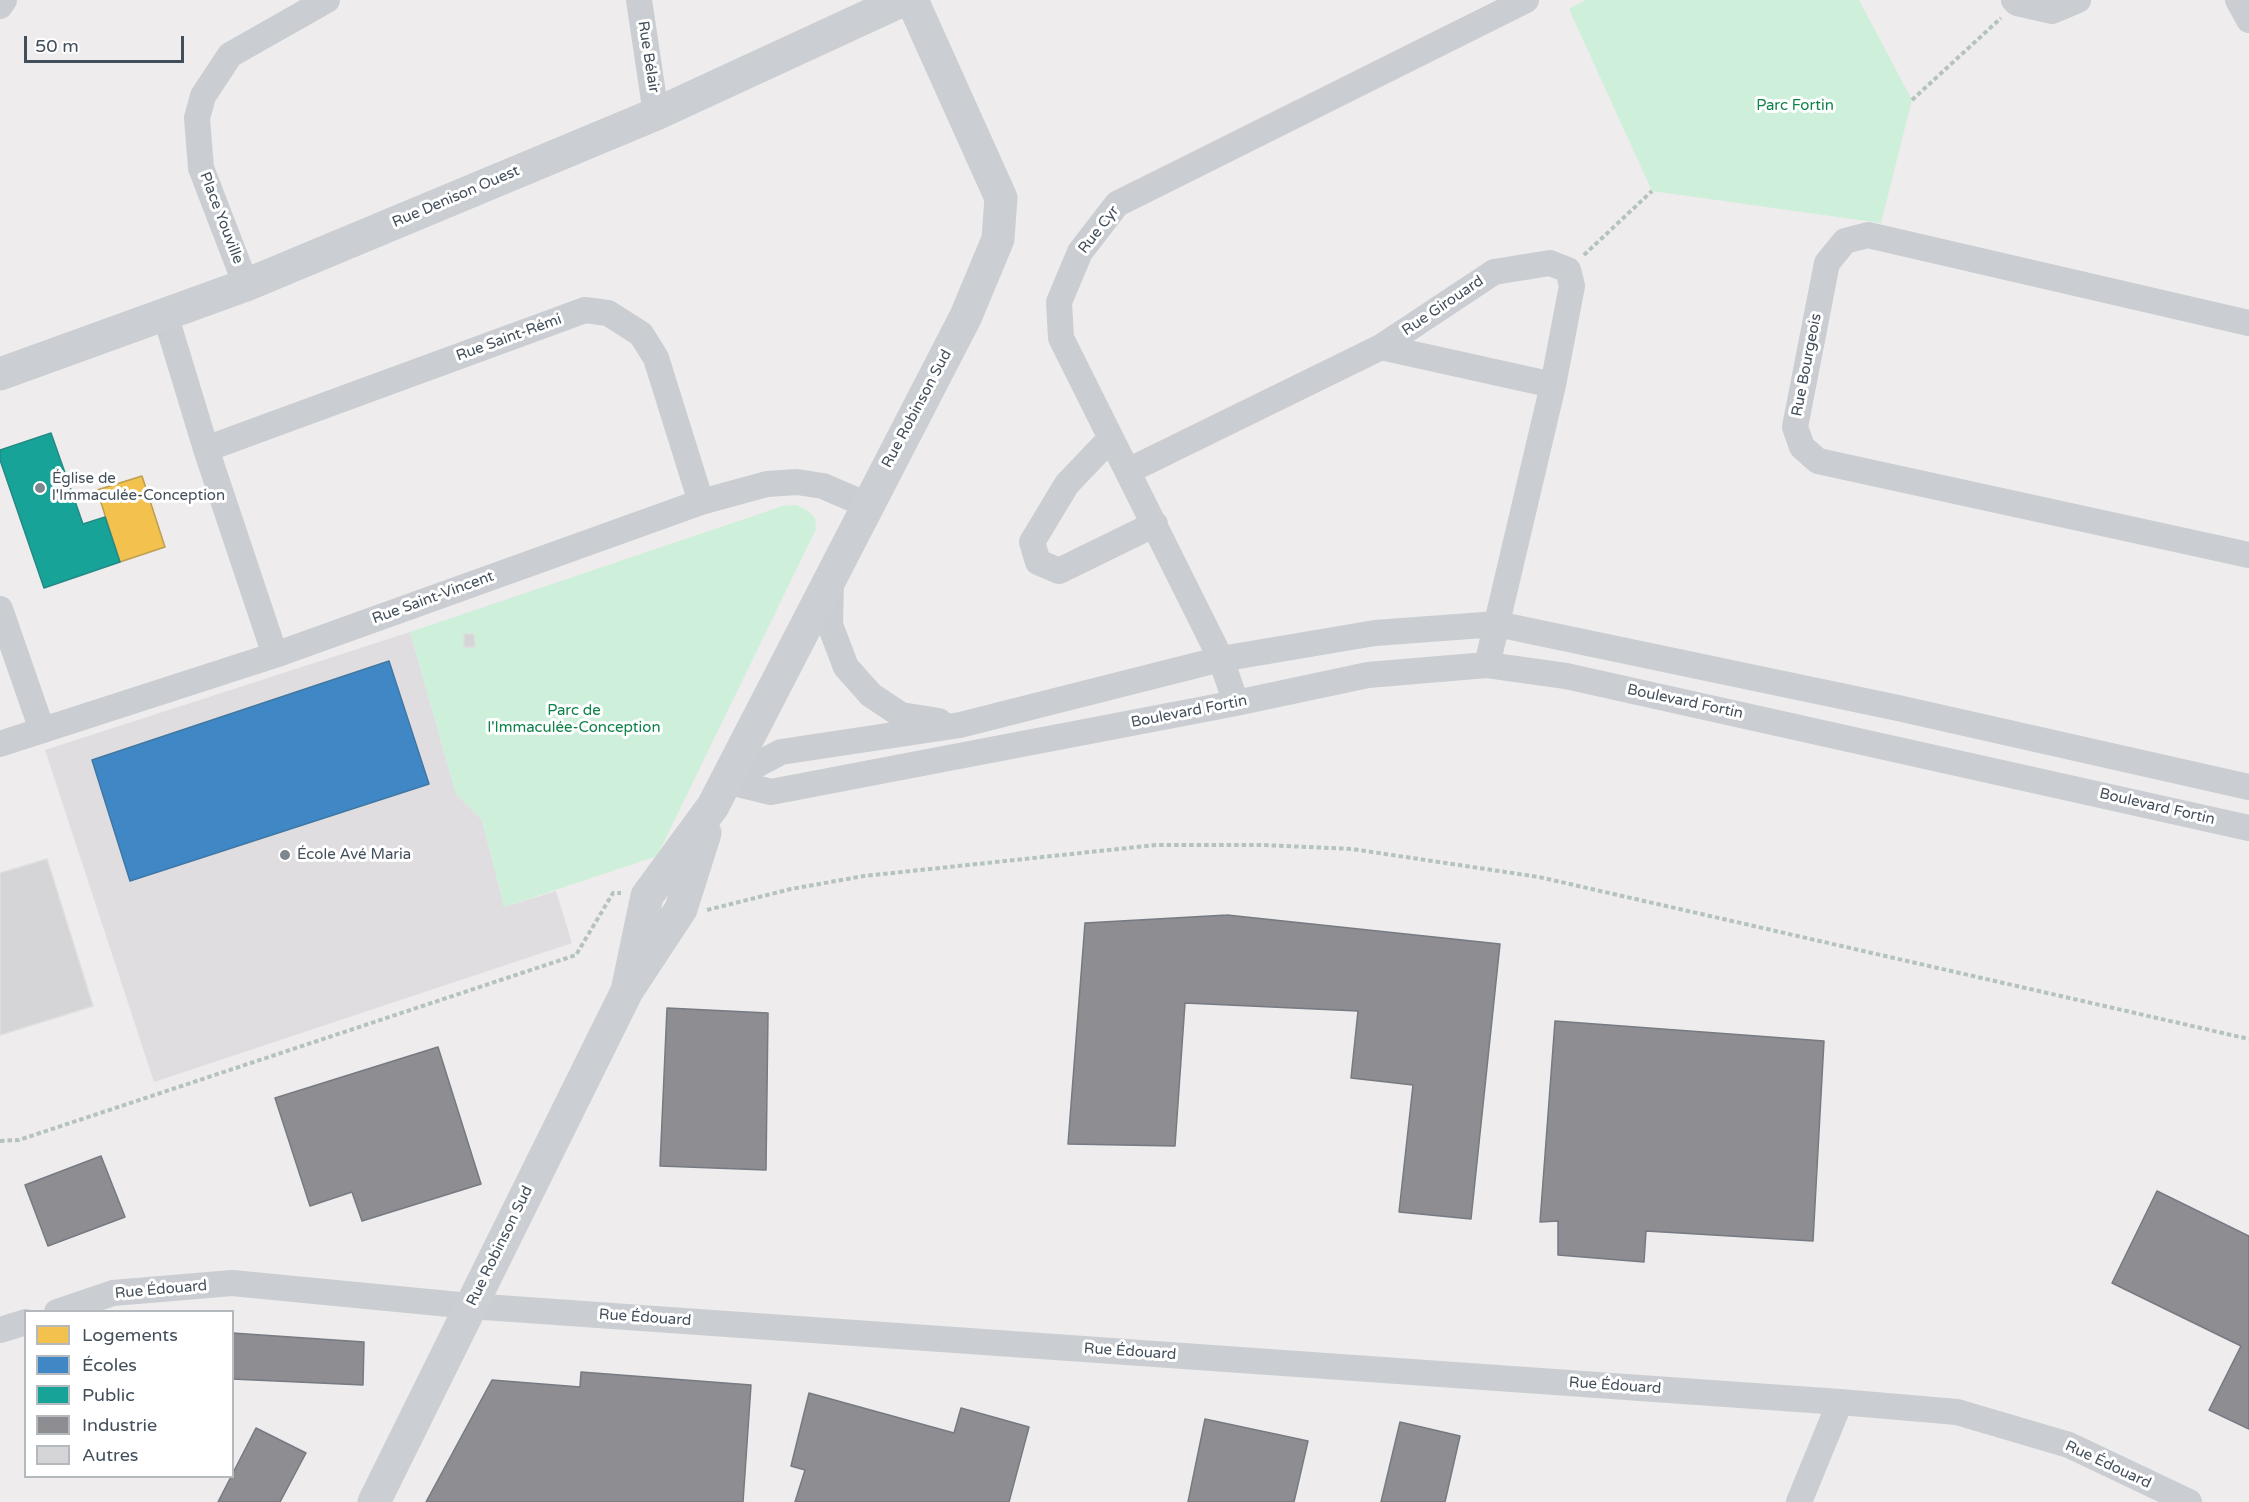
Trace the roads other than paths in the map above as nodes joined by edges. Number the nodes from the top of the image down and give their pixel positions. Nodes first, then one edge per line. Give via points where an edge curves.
1 (4, 0) edge
2 (327, 0) edge
3 (639, 0) edge
4 (903, 0) edge
5 (912, 0) edge
6 (1526, 0) edge
7 (2078, 0) edge
8 (2238, 0) edge
9 (2016, 2) edge
10 (0, 6) edge
11 (2249, 20) edge
12 (656, 114) junction
13 (246, 285) junction
14 (165, 314) junction
15 (2249, 323) edge
16 (1382, 347) junction
17 (0, 374) edge
18 (1553, 385) junction
19 (1110, 439) junction
20 (206, 449) junction
21 (1128, 471) junction
22 (701, 502) junction
23 (867, 505) junction
24 (1155, 524) junction
25 (2249, 555) edge
26 (831, 578) junction
27 (0, 609) edge
28 (1497, 624) junction
29 (275, 655) junction
30 (1221, 659) junction
31 (1487, 665) junction
32 (1236, 703) junction
33 (1898, 708) junction
34 (960, 725) junction
35 (42, 730) junction
36 (0, 744) edge
37 (1890, 746) junction
38 (2249, 787) edge
39 (720, 793) junction
40 (2249, 828) edge
41 (470, 1306) junction
42 (60, 1310) edge
43 (24, 1323) edge
44 (0, 1330) edge
45 (1839, 1402) junction
46 (374, 1502) edge
47 (1799, 1502) edge
48 (2189, 1502) edge

1 - 10 street
2 - 13 street, Place Youville via 230,55 203,96 197,118 201,168
3 - 12 street, Rue Bélair
4 - 12 street, Rue Denison Ouest
5 - 23 street, Rue Robinson Sud via 1001,198 998,239 966,316
6 - 19 street, Rue Cyr via 1117,204 1080,252 1059,302 1061,338
7 - 9 street via 2052,11
8 - 11 street
12 - 13 street, Rue Denison Ouest
13 - 14 street, Rue Denison Ouest
14 - 17 street, Rue Denison Ouest
14 - 20 street
15 - 25 street, Rue Bourgeois via 1869,235 1845,241 1827,263 1795,427 1802,447 1818,461
16 - 18 street, Rue Girouard
16 - 18 street, Rue Girouard via 1494,272 1550,263 1568,270 1572,286
16 - 21 street, Rue Girouard
18 - 28 street
19 - 21 street, Rue Cyr
19 - 24 street via 1067,484 1032,542 1038,562 1059,571
20 - 22 street, Rue Saint-Rémi via 585,310 608,313 641,334 656,358
20 - 29 street
21 - 24 street, Rue Cyr
22 - 23 street, Rue Saint-Vincent via 767,484 797,482 823,486
22 - 29 street, Rue Saint-Vincent
23 - 26 street, Rue Robinson Sud
24 - 30 street, Rue Cyr
26 - 34 street via 830,626 846,667 871,695 901,715
26 - 39 street, Rue Robinson Sud
27 - 35 street
28 - 30 street via 1375,633
28 - 31 street
28 - 33 street
29 - 35 street, Rue Saint-Vincent
30 - 32 street, Rue Cyr
30 - 34 street
31 - 32 street, Boulevard Fortin via 1368,675
31 - 37 street, Boulevard Fortin via 1566,675
32 - 39 street, Boulevard Fortin via 771,792
33 - 37 street
33 - 38 street
34 - 39 street via 781,752
35 - 36 street, Rue Saint-Vincent
37 - 40 street, Boulevard Fortin
39 - 41 street, Rue Robinson Sud via 681,909 627,992
41 - 42 street, Rue Édouard via 232,1283 112,1293
41 - 45 street, Rue Édouard
41 - 46 street, Rue Robinson Sud
43 - 44 street
45 - 47 street
45 - 48 street, Rue Édouard via 1957,1412 2069,1445

